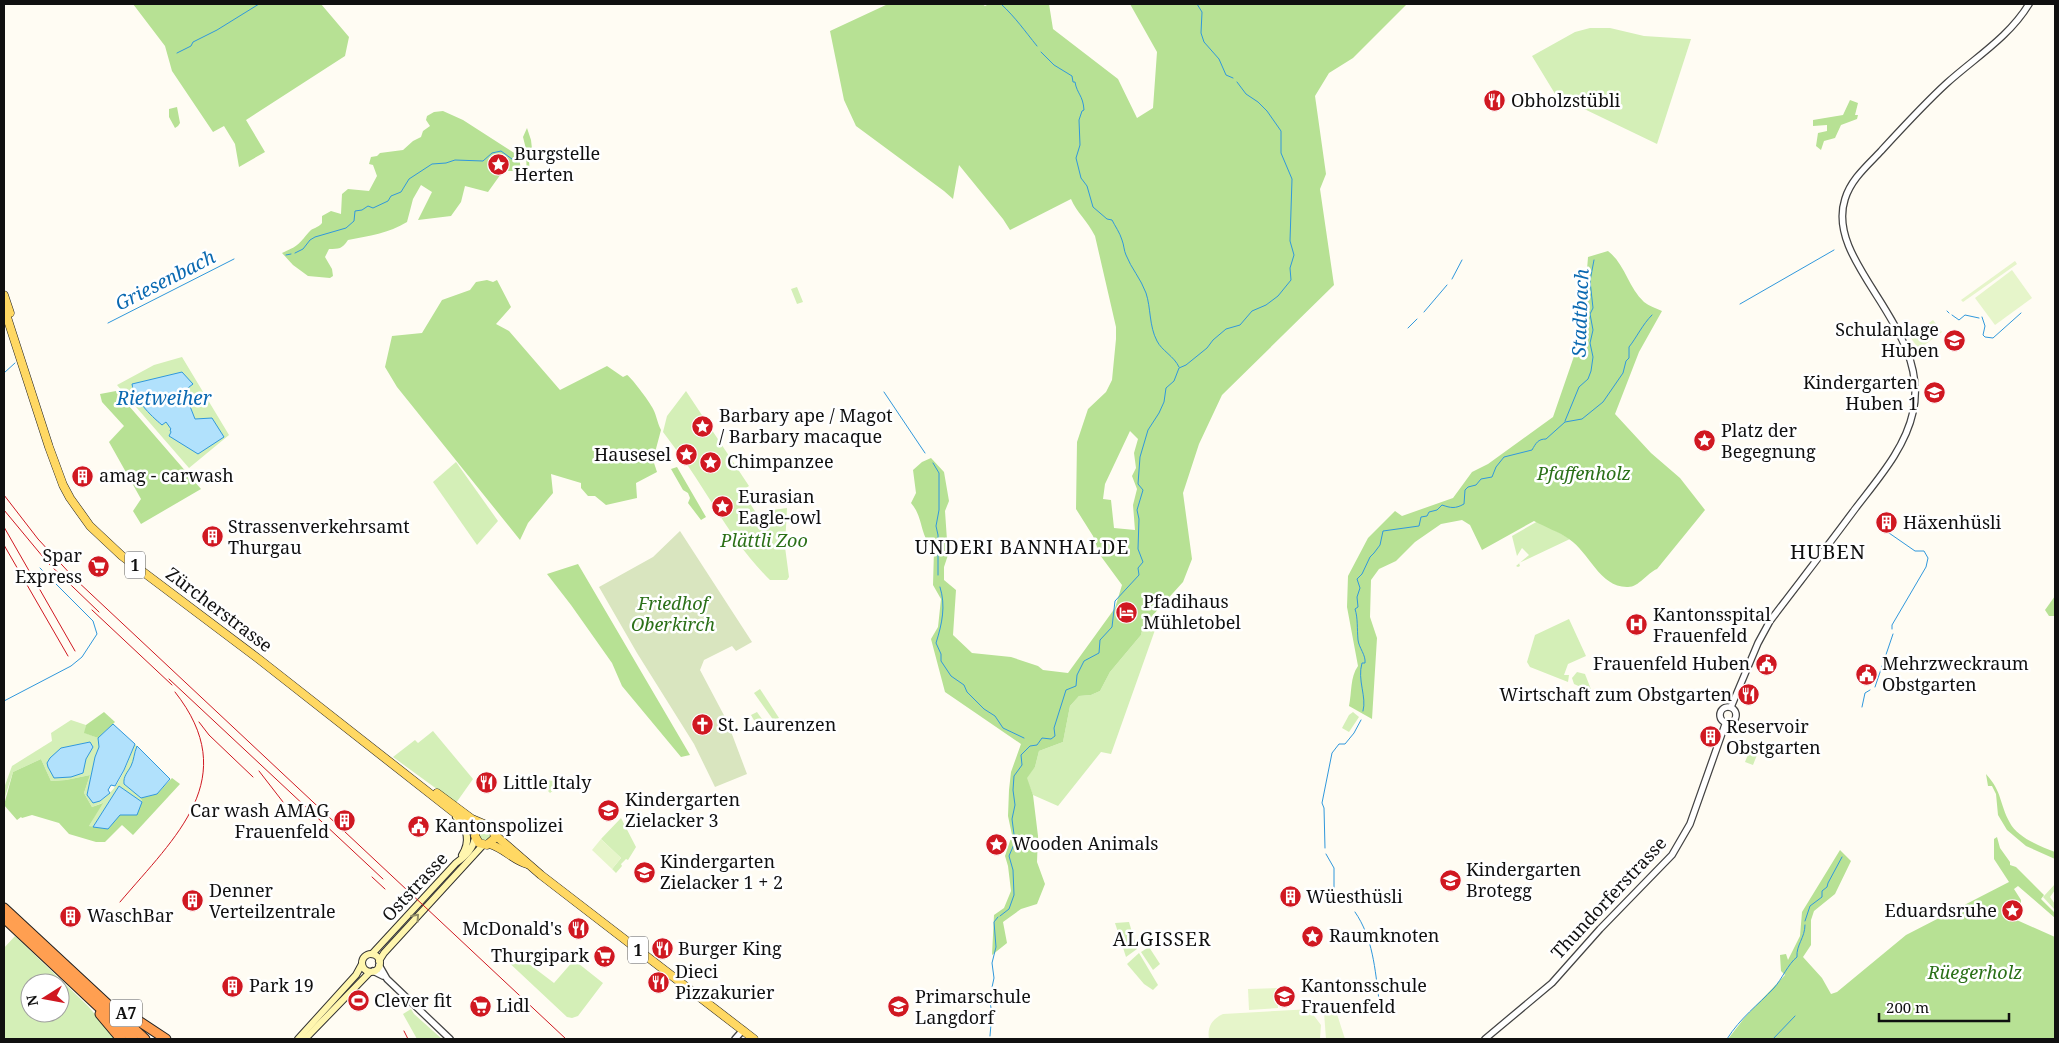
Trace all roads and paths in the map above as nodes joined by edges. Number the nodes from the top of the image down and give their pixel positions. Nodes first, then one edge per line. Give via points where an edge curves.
1 (2029, 4) edge
2 (4, 294) edge
3 (4, 308) edge
4 (4, 320) edge
5 (22, 364) junction
6 (1731, 707) junction
7 (1726, 722) junction
8 (402, 769) junction
9 (443, 804) junction
10 (483, 824) junction
11 (475, 835) junction
12 (496, 835) junction
13 (486, 844) junction
14 (456, 864) junction
15 (527, 864) junction
16 (4, 908) edge
17 (4, 918) edge
18 (372, 954) junction
19 (379, 963) junction
20 (362, 964) junction
21 (372, 971) junction
22 (387, 979) junction
23 (74, 984) junction
24 (87, 984) junction
25 (743, 1030) junction
26 (121, 1039) edge
27 (134, 1039) edge
28 (145, 1039) edge
29 (166, 1039) edge
30 (298, 1039) edge
31 (306, 1039) edge
32 (450, 1039) edge
33 (735, 1039) edge
34 (754, 1039) edge
35 (1485, 1039) edge

1 - 6 street via 2007,32 1915,114 1859,174 1846,196 1842,219 1846,242 1898,329 1911,361 1916,393 1913,413 1907,431 1884,470 1770,621
2 - 5 main road
3 - 5 main road, 1
4 - 5 main road
5 - 8 main road, Zürcherstrasse / 1 via 55,467 70,498 90,526 122,556
6 - 7 street via 1736,717
6 - 7 street via 1721,712 1721,718
7 - 35 street, Thundorferstrasse via 1690,824 1672,855 1552,982
8 - 9 main road, Zürcherstrasse / 1
8 - 10 main road, Zürcherstrasse / 1
9 - 11 main road, Zürcherstrasse / 1 via 470,824
9 - 14 main road via 463,825 467,836 465,849
10 - 11 main road
10 - 12 main road via 491,826
11 - 13 main road
11 - 14 main road, Oststrasse via 472,846
12 - 13 main road
12 - 15 main road, 1
13 - 15 main road, 1 via 498,847 518,862
19 -> 13 main road, Oststrasse via 384,953
14 - 18 main road, Oststrasse
15 - 25 main road, 1
16 - 24 highway, A7
17 - 23 highway, A7
18 - 19 main road
18 - 20 main road via 365,957
19 - 21 main road
19 - 22 street
20 - 21 main road
20 - 30 main road via 349,984
21 - 22 street
21 - 31 main road
22 - 32 street
23 - 26 highway, A7
23 - 27 highway, A7
24 - 28 highway, A7
24 - 29 highway, A7
25 - 33 street
25 - 34 main road, 1

